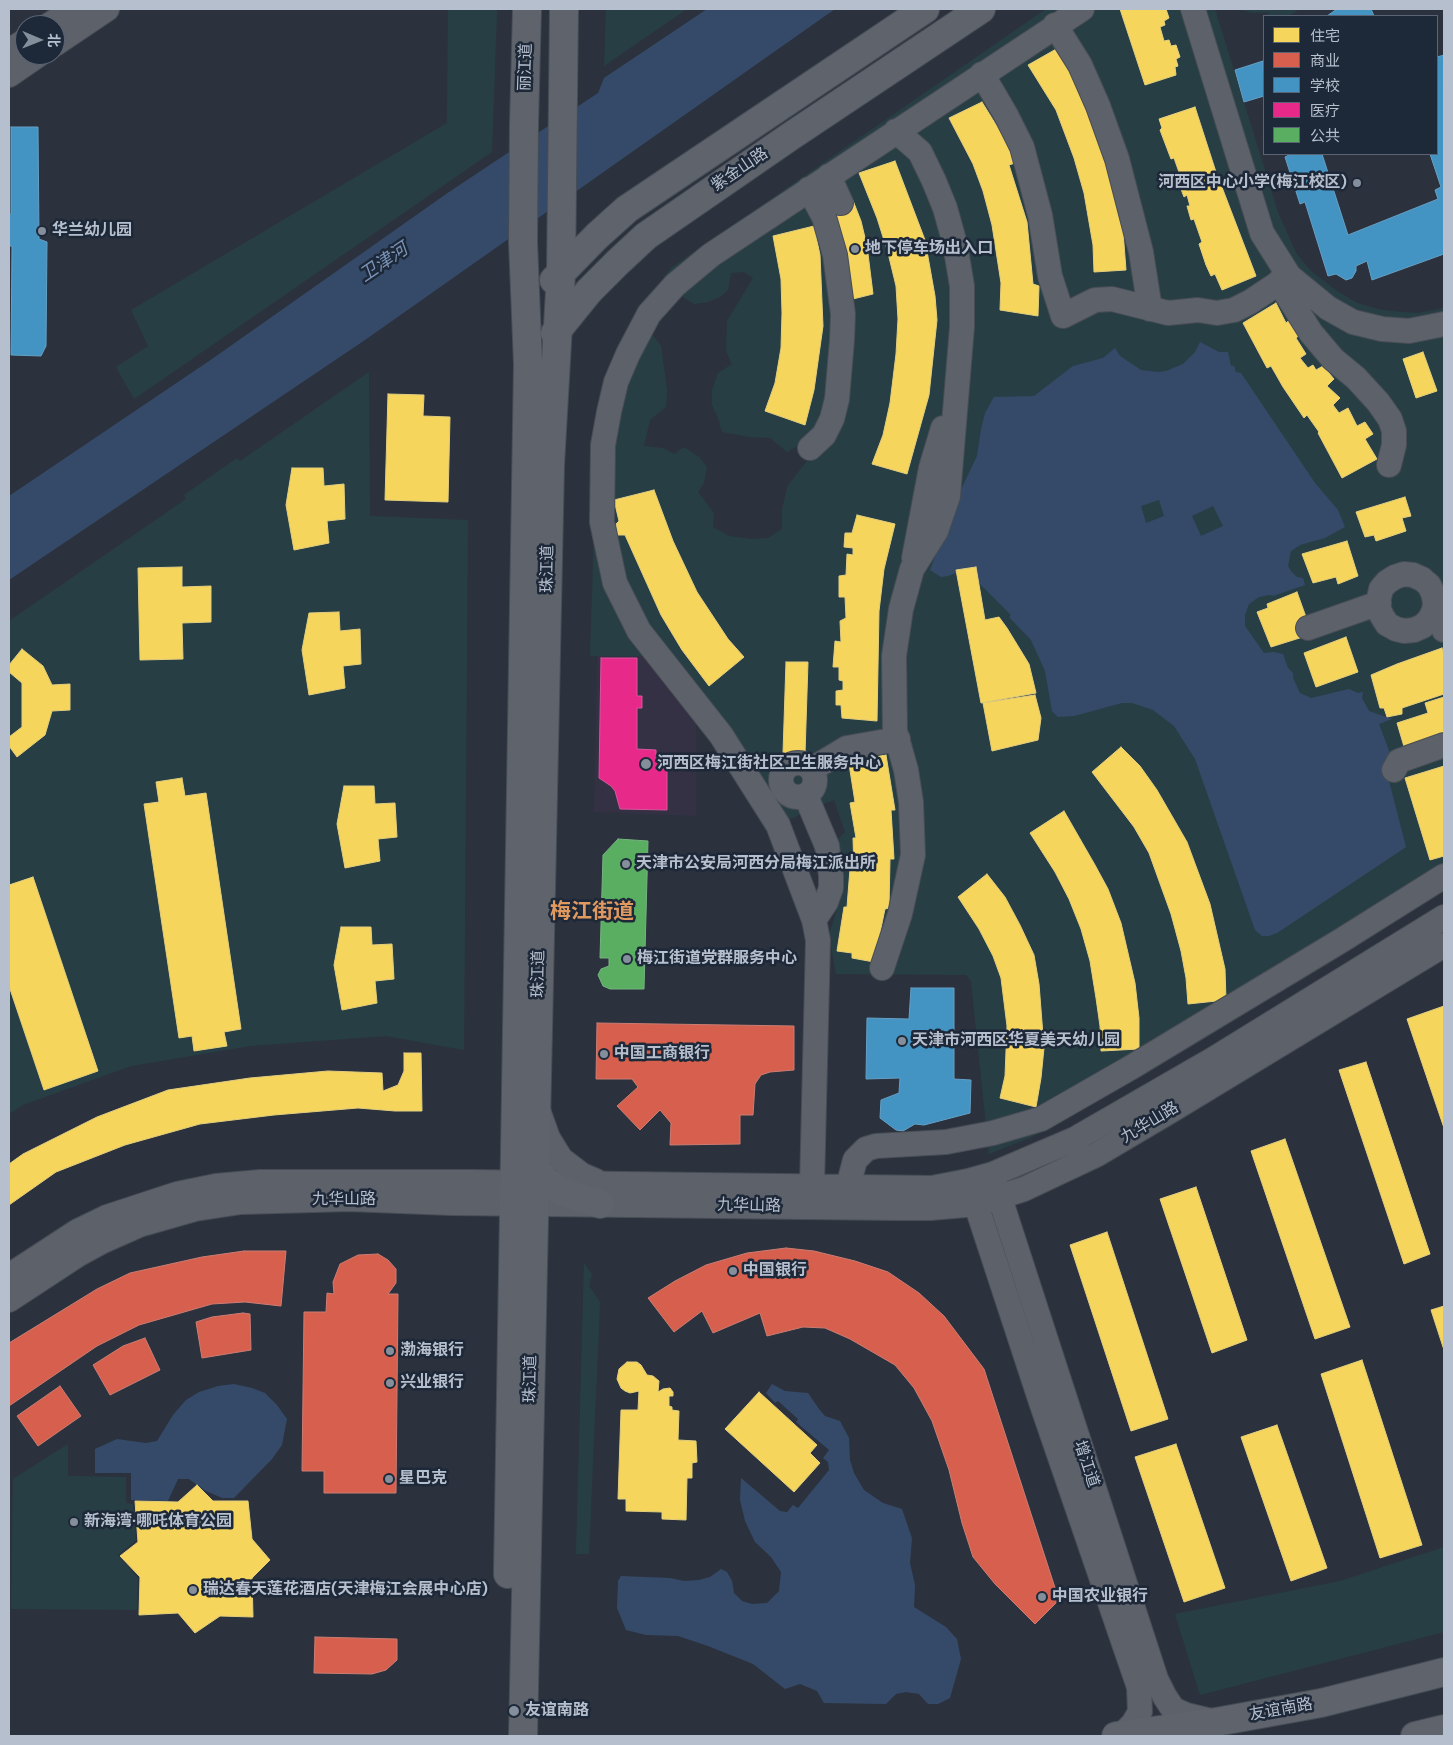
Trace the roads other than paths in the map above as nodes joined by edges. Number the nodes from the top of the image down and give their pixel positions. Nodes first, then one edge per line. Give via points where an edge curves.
1 (107, 9) edge
2 (527, 9) edge
3 (564, 9) edge
4 (925, 9) edge
5 (980, 9) edge
6 (1082, 9) edge
7 (1193, 9) edge
8 (1055, 26) junction
9 (65, 37) edge
10 (24, 65) edge
11 (982, 74) junction
12 (9, 75) edge
13 (896, 131) junction
14 (829, 176) junction
15 (809, 189) junction
16 (841, 203) dead end
17 (523, 242) joint
18 (560, 273) junction
19 (1284, 279) junction
20 (525, 309) junction
21 (1150, 309) junction
22 (1444, 324) edge
23 (558, 330) junction
24 (528, 364) junction
25 (810, 448) dead end
26 (1389, 465) dead end
27 (1378, 603) junction
28 (1439, 620) edge
29 (1308, 628) dead end
30 (898, 739) junction
31 (1444, 745) edge
32 (1394, 770) dead end
33 (795, 792) junction
34 (763, 800) junction
35 (1444, 876) edge
36 (1444, 917) edge
37 (814, 920) junction
38 (1444, 945) edge
39 (882, 968) dead end
40 (526, 1106) junction
41 (993, 1174) junction
42 (968, 1181) junction
43 (812, 1186) junction
44 (848, 1187) junction
45 (530, 1188) junction
46 (600, 1193) junction
47 (999, 1196) junction
48 (977, 1204) junction
49 (9, 1276) edge
50 (9, 1300) edge
51 (1444, 1672) edge
52 (1216, 1722) junction
53 (1444, 1729) edge
54 (505, 1736) edge
55 (523, 1736) edge
56 (1118, 1736) edge
57 (1416, 1736) edge

1 - 9 street
2 - 17 main road, 丽江道
3 - 18 main road, 珠江道
4 - 18 main road, 紫金山路 via 627,209
5 - 23 main road, 紫金山路 via 646,236 589,291
6 - 8 street
7 - 19 street via 1262,233
8 - 11 street
8 - 21 street via 1080,65 1117,159 1141,252
10 - 12 street
11 - 13 street
11 - 21 street via 1022,147 1040,215 1050,276 1063,316 1096,300 1112,299
13 - 14 street
13 - 30 street via 920,152 945,208 962,286 962,327 948,496 936,531 912,569 901,609 894,656 895,731
14 - 15 street
14 - 16 street
15 - 25 street via 824,217 835,255 842,314 834,412 824,435
15 - 34 street via 711,255 675,285 649,314 616,382 604,445 602,522 614,583 639,632 720,735
17 - 20 main road, 珠江道
18 - 20 main road, 紫金山路
18 - 23 main road, 珠江道
19 - 21 street via 1234,310 1168,313
19 - 22 street via 1353,322 1408,331
19 - 26 street via 1311,333 1333,359 1356,378 1390,419 1394,445
20 - 24 main road, 珠江道
23 - 24 main road, 紫金山路
23 - 40 main road, 珠江道
24 - 40 main road, 珠江道 via 524,710
27 - 28 street via 1382,616 1396,629 1414,630 1429,620
27 - 28 street via 1387,582 1404,574 1413,575 1429,585
27 - 29 street
30 - 33 street via 847,748 812,769 815,784 810,793
30 - 39 street via 911,802 913,856 900,914
31 - 32 street via 1399,762
33 - 34 street
33 - 37 street via 827,846 831,888
34 - 37 street via 778,826
35 - 44 street via 1041,1119 946,1142 866,1149 855,1160
36 - 41 street, 九华山路 via 1212,1060 1075,1139
37 - 43 street via 818,940
38 - 47 street, 九华山路 via 1096,1155 1024,1189
40 - 45 main road, 珠江道
40 - 46 street via 561,1159
41 - 42 street, 九华山路
41 - 47 street, 增江道
42 - 44 street, 九华山路 via 932,1188
42 - 48 street, 增江道
43 - 44 street, 九华山路
43 - 46 street, 九华山路
45 - 46 main road
45 - 49 street, 九华山路 via 268,1182 216,1186 176,1194 107,1217 78,1231
45 - 50 street, 九华山路 via 241,1202 195,1209 139,1225 103,1241
45 - 54 main road, 珠江道
45 - 55 main road, 珠江道
46 - 48 street, 九华山路 via 895,1208
47 - 48 street, 九华山路
47 - 52 street, 增江道 via 1156,1680 1173,1709
48 - 56 street, 增江道 via 1139,1687 1140,1712 1133,1724
51 - 52 main road, 友谊南路 via 1321,1703
52 - 56 main road, 友谊南路
53 - 57 main road

